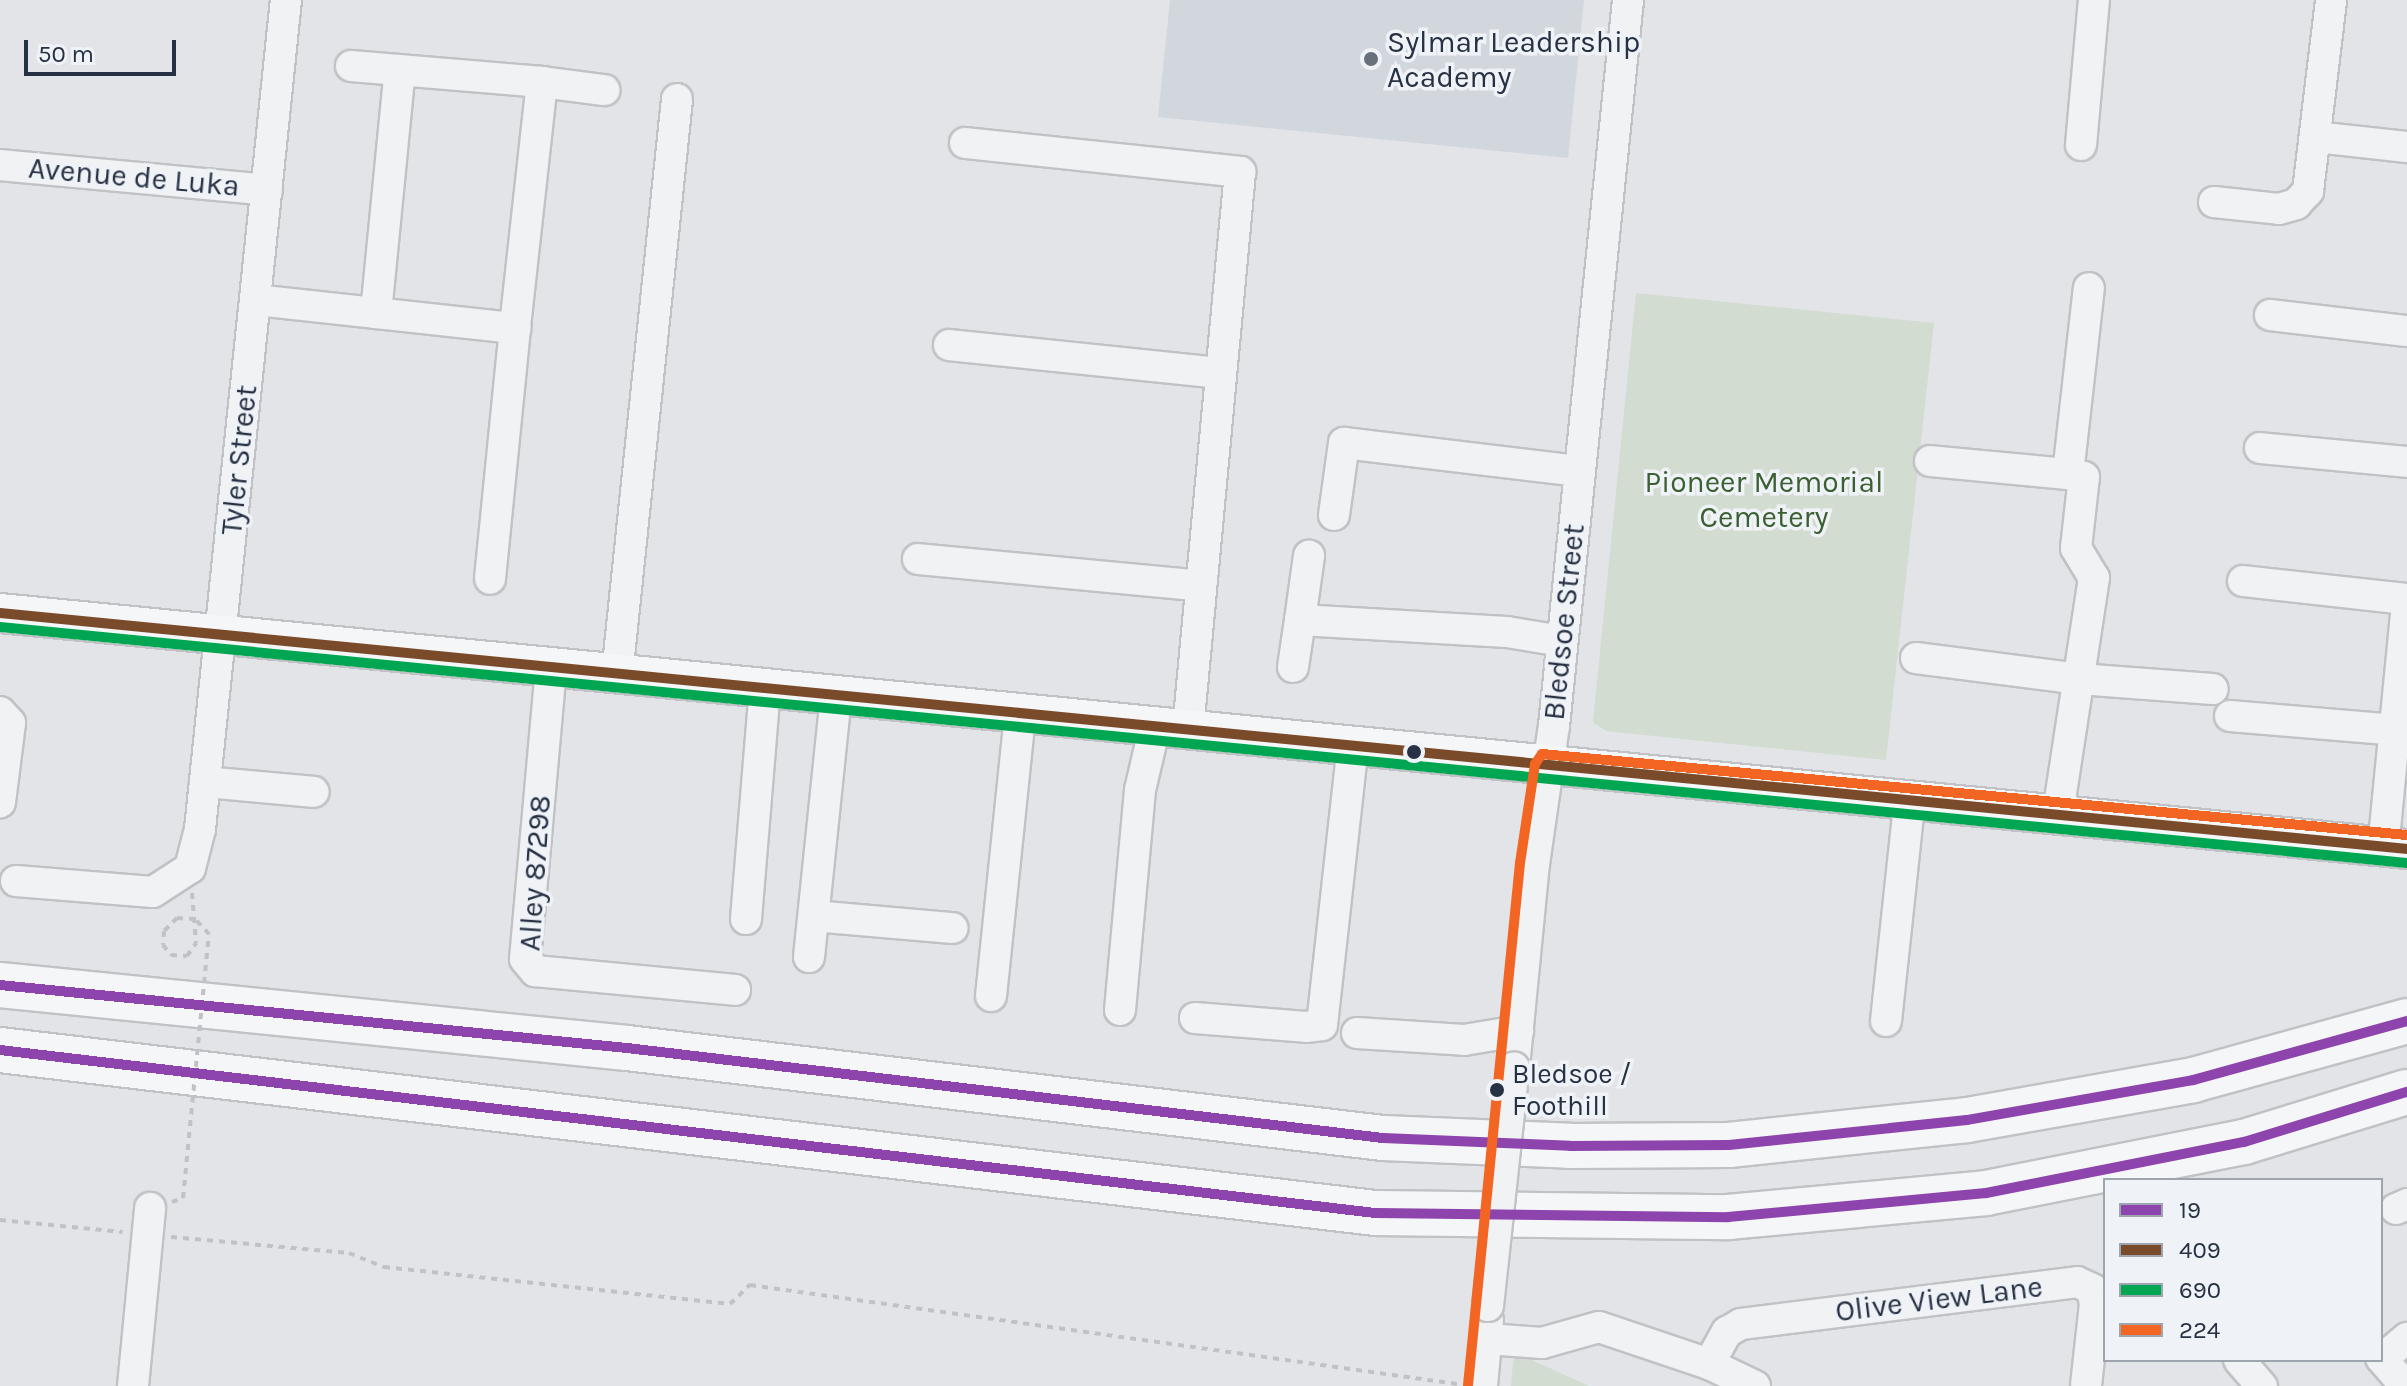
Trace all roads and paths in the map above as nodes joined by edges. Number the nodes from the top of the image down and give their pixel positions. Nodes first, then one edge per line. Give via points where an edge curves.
1 (286, 0) edge
2 (1628, 0) edge
3 (2094, 0) edge
4 (2331, 0) edge
5 (351, 66) dead end
6 (400, 70) junction
7 (542, 82) junction
8 (604, 90) dead end
9 (677, 99) dead end
10 (2316, 137) junction
11 (965, 143) dead end
12 (2081, 145) dead end
13 (2407, 147) edge
14 (0, 165) edge
15 (267, 190) junction
16 (2214, 202) dead end
17 (2089, 288) dead end
18 (256, 300) junction
19 (376, 313) junction
20 (2270, 315) dead end
21 (515, 328) junction
22 (2407, 331) edge
23 (949, 345) dead end
24 (1221, 373) junction
25 (2260, 448) dead end
26 (1930, 461) dead end
27 (2407, 462) edge
28 (1579, 471) junction
29 (2068, 474) junction
30 (1334, 515) dead end
31 (1309, 556) dead end
32 (918, 559) dead end
33 (490, 579) dead end
34 (2243, 581) dead end
35 (1201, 586) junction
36 (2407, 599) edge
37 (2407, 606) edge
38 (0, 613) edge
39 (1300, 620) junction
40 (221, 636) junction
41 (1561, 641) junction
42 (1916, 658) dead end
43 (1293, 667) dead end
44 (551, 668) junction
45 (617, 675) junction
46 (2079, 679) junction
47 (765, 688) junction
48 (2213, 689) dead end
49 (836, 695) junction
50 (0, 712) edge
51 (1020, 713) junction
52 (2230, 716) dead end
53 (1172, 728) junction
54 (2395, 730) junction
55 (1353, 744) junction
56 (1549, 766) junction
57 (205, 782) junction
58 (314, 792) dead end
59 (1910, 798) junction
60 (0, 802) edge
61 (2058, 813) junction
62 (2395, 849) edge
63 (190, 868) junction
64 (16, 881) dead end
65 (814, 916) junction
66 (746, 919) dead end
67 (952, 928) dead end
68 (809, 957) dead end
69 (0, 958) edge
70 (0, 985) edge
71 (735, 990) dead end
72 (991, 996) dead end
73 (109, 997) junction
74 (1120, 1010) dead end
75 (1195, 1018) dead end
76 (1886, 1021) dead end
77 (2407, 1021) edge
78 (1518, 1031) junction
79 (1357, 1033) dead end
80 (0, 1050) edge
81 (0, 1061) edge
82 (153, 1070) junction
83 (2407, 1092) edge
84 (183, 1198) dead end
85 (0, 1220) edge
86 (149, 1221) junction
87 (2407, 1338) edge
88 (1487, 1339) junction
89 (2383, 1358) edge
90 (2383, 1360) edge
91 (2241, 1362) edge
92 (1709, 1364) junction
93 (1473, 1385) edge
94 (133, 1386) edge
95 (1755, 1386) edge
96 (2086, 1386) edge
97 (2262, 1386) edge
98 (2405, 1386) edge

1 - 15 street, Tyler Street
2 - 28 street, Bledsoe Street
3 - 12 street
4 - 10 street
5 - 6 street
6 - 7 street
6 - 19 street
7 - 8 street
7 - 21 street
9 - 45 street
10 - 13 street
10 - 16 street via 2310,186 2296,204 2279,209
11 - 24 street via 1240,172
14 - 15 street, Avenue de Luka
15 - 18 street, Tyler Street
17 - 29 street
18 - 19 street
18 - 40 street, Tyler Street
19 - 21 street
20 - 22 street
21 - 33 street
23 - 24 street
24 - 35 street
25 - 27 street
26 - 29 street
28 - 30 street via 1344,443
28 - 41 street, Bledsoe Street
29 - 46 street via 2084,477 2076,548 2094,578
31 - 39 street
32 - 35 street
34 - 36 street
35 - 53 street
37 - 54 street
38 - 40 main road
39 - 41 street via 1507,632
39 - 43 street
40 - 44 main road
40 - 57 street, Tyler Street
41 - 56 street, Bledsoe Street
42 - 46 street
44 - 45 main road
44 - 71 street, Alley 87298 via 525,959 535,971
45 - 47 main road
46 - 48 street
46 - 61 street
47 - 49 main road
47 - 66 street
49 - 51 main road
49 - 65 street
50 - 60 street via 10,723
51 - 53 main road
51 - 72 street
52 - 54 street
53 - 55 main road
53 - 74 street via 1140,790
54 - 62 street
55 - 56 main road
55 - 75 street via 1322,1025
56 - 59 main road
56 - 78 street, Bledsoe Street
57 - 58 street
57 - 63 street, Tyler Street
59 - 61 main road
59 - 76 street
61 - 62 main road
63 - 64 street via 153,892
63 - 84 path, bridge via 196,943 187,956 171,955 163,945 164,931 177,918 195,919 209,934
65 - 67 street
65 - 68 street
69 - 73 highway via 41,966
70 - 73 highway
73 - 77 highway via 627,1048 1383,1138 1570,1146 1729,1145 1967,1120 2193,1080
78 - 79 street via 1464,1040
78 - 88 street, Bledsoe Street, bridge
80 - 82 highway
81 - 82 highway
82 - 83 highway via 1376,1213 1728,1217 1986,1193 2244,1142
85 - 86 path
86 - 93 path via 349,1253 384,1267 730,1304 750,1285
86 - 94 street
87 - 89 street
88 - 92 street via 1542,1343 1599,1327
88 - 93 street, Bledsoe Street
90 - 98 street
91 - 97 street
92 - 95 street
92 - 96 street, Olive View Lane via 1727,1332 1741,1324 2077,1282 2092,1289 2095,1304

